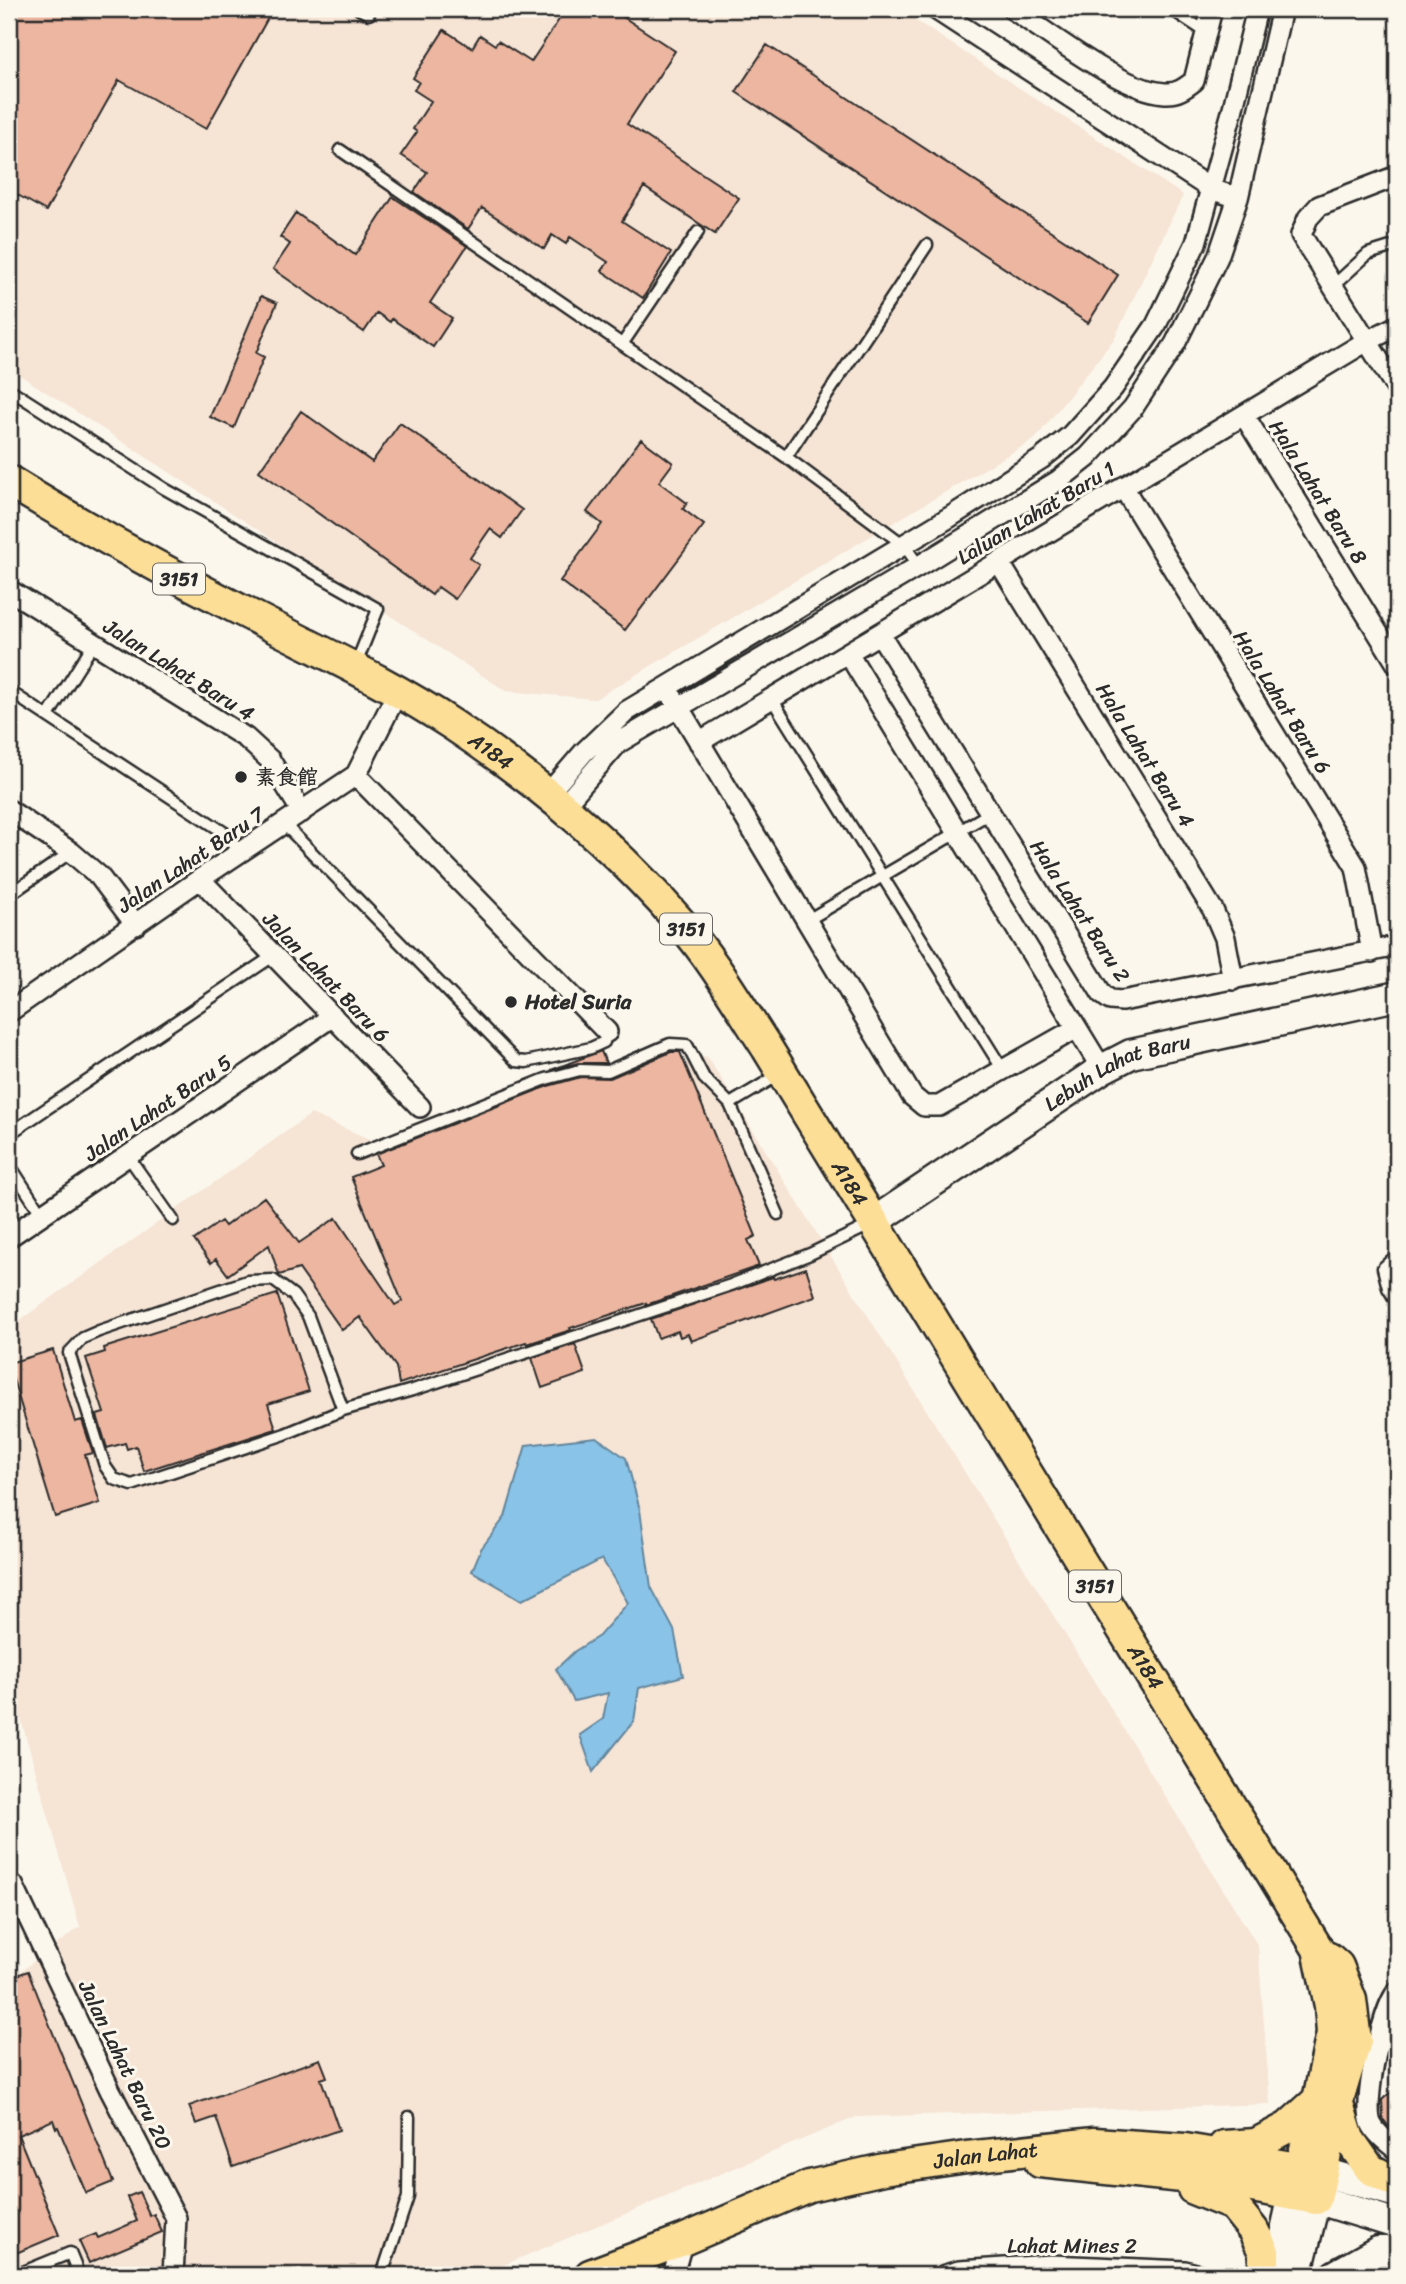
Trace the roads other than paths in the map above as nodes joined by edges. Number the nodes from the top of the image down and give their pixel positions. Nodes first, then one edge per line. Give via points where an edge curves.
1 (359, 9) edge
2 (935, 9) edge
3 (1012, 9) edge
4 (1171, 9) edge
5 (1212, 9) edge
6 (1257, 9) edge
7 (1282, 9) edge
8 (369, 14) dead end
9 (1206, 32) junction
10 (340, 150) dead end
11 (1397, 176) edge
12 (1210, 189) junction
13 (1238, 198) junction
14 (698, 232) dead end
15 (1397, 245) edge
16 (927, 246) dead end
17 (1333, 286) junction
18 (1397, 326) edge
19 (1367, 341) junction
20 (622, 343) junction
21 (9, 389) edge
22 (1397, 389) edge
23 (1244, 415) junction
24 (786, 457) junction
25 (9, 481) edge
26 (1123, 487) junction
27 (904, 545) junction
28 (999, 562) junction
29 (919, 566) junction
30 (9, 590) edge
31 (880, 634) junction
32 (94, 643) junction
33 (848, 653) junction
34 (1397, 664) edge
35 (354, 669) junction
36 (667, 688) junction
37 (9, 691) edge
38 (398, 691) junction
39 (772, 699) junction
40 (678, 706) junction
41 (48, 716) junction
42 (699, 743) junction
43 (356, 775) junction
44 (555, 802) junction
45 (9, 810) edge
46 (302, 812) junction
47 (990, 813) junction
48 (284, 824) junction
49 (957, 833) junction
50 (71, 852) junction
51 (240, 852) junction
52 (882, 877) junction
53 (200, 879) junction
54 (9, 895) edge
55 (806, 921) junction
56 (136, 925) junction
57 (1397, 946) edge
58 (1372, 952) junction
59 (273, 956) junction
60 (1233, 980) junction
61 (1397, 996) edge
62 (9, 1012) edge
63 (333, 1016) junction
64 (1077, 1028) junction
65 (607, 1032) joint
66 (1102, 1069) junction
67 (1003, 1070) junction
68 (781, 1073) junction
69 (730, 1104) junction
70 (419, 1107) dead end
71 (9, 1134) edge
72 (357, 1154) dead end
73 (128, 1156) junction
74 (9, 1164) edge
75 (778, 1214) dead end
76 (43, 1215) junction
77 (173, 1220) dead end
78 (872, 1223) junction
79 (9, 1237) edge
80 (1397, 1255) edge
81 (1397, 1303) edge
82 (343, 1410) junction
83 (9, 1881) edge
84 (1397, 1992) edge
85 (1328, 2102) junction
86 (409, 2117) dead end
87 (1185, 2149) junction
88 (1397, 2150) edge
89 (967, 2157) junction
90 (1154, 2173) junction
91 (1397, 2183) edge
92 (1308, 2184) junction
93 (1397, 2193) edge
94 (1397, 2224) edge
95 (683, 2240) junction
96 (1397, 2250) edge
97 (1049, 2270) edge
98 (1143, 2272) edge
99 (16, 2275) edge
100 (79, 2275) edge
101 (173, 2275) edge
102 (382, 2275) edge
103 (590, 2275) edge
104 (673, 2275) edge
105 (945, 2275) edge
106 (1199, 2275) edge
107 (1264, 2275) edge
108 (1275, 2275) edge
109 (1297, 2275) edge
110 (1335, 2275) edge

1 - 8 lane
2 - 12 street
3 - 9 street via 1118,79 1165,93 1181,92 1194,82
4 - 9 lane
5 - 9 street
6 - 12 street
7 - 13 street
10 - 20 lane
11 - 17 street via 1339,196 1308,218 1301,235
12 - 13 street
12 - 27 street via 1196,243 1180,280 1114,388 1070,436 1041,459
13 - 29 street via 1219,257 1175,344 1133,408 1088,457 1059,480
14 - 20 lane
15 - 17 lane via 1368,254
16 - 24 lane
17 - 19 street
18 - 19 street, Laluan Lahat Baru 1
19 - 22 street
19 - 23 street, Laluan Lahat Baru 1
20 - 24 lane
21 - 35 lane via 165,489 378,608
23 - 26 street, Laluan Lahat Baru 1
23 - 34 street, Hala Lahat Baru 8
24 - 27 lane
25 - 35 main road, A184 / 3151 via 137,557
26 - 28 street, Laluan Lahat Baru 1
26 - 58 street, Hala Lahat Baru 6 via 1356,867
27 - 29 lane
27 - 36 street
28 - 31 street, Laluan Lahat Baru 1
28 - 60 street, Hala Lahat Baru 4 via 1213,910 1225,938
29 - 40 street
30 - 32 street, Jalan Lahat Baru 4
31 - 33 street, Laluan Lahat Baru 1
31 - 47 street, Hala Lahat Baru 2
32 - 41 lane
32 - 46 street, Jalan Lahat Baru 4 via 246,738 270,760
33 - 39 street, Laluan Lahat Baru 1
33 - 49 street
35 - 38 main road, A184 / 3151
36 - 40 street
36 - 44 street via 627,711 583,752
37 - 41 lane
38 - 43 street, Jalan Lahat Baru 7
38 - 44 main road, A184 / 3151 via 505,761
39 - 42 street, Laluan Lahat Baru 1
39 - 52 lane
40 - 42 street
40 - 44 street via 618,743
41 - 51 lane via 225,833
42 - 55 street
43 - 46 street, Jalan Lahat Baru 7
43 - 65 street
44 - 68 main road, A184 / 3151 via 603,843 680,922
45 - 50 street
46 - 48 street, Jalan Lahat Baru 7
47 - 49 lane
47 - 60 street, Hala Lahat Baru 2 via 1110,1000
48 - 51 street, Jalan Lahat Baru 7
48 - 65 lane via 516,1061 591,1048 604,1042
49 - 52 lane
49 - 64 street
50 - 54 lane
50 - 56 street via 99,876
51 - 53 street, Jalan Lahat Baru 7
52 - 55 lane
52 - 67 lane
53 - 56 street, Jalan Lahat Baru 7
53 - 59 street, Jalan Lahat Baru 6
55 - 67 street via 912,1096 925,1106 939,1106
56 - 62 street, Jalan Lahat Baru 7
57 - 58 street, Hala Lahat Baru 2
58 - 60 street, Hala Lahat Baru 2
59 - 63 street, Jalan Lahat Baru 6
59 - 71 lane
61 - 66 street, Lebuh Lahat Baru via 1131,1054
63 - 70 street, Jalan Lahat Baru 6
63 - 73 street, Jalan Lahat Baru 5
64 - 66 street
64 - 67 street
66 - 78 street, Lebuh Lahat Baru
68 - 69 lane
68 - 78 main road, A184 / 3151
69 - 72 lane via 704,1078 687,1045 670,1044 608,1071 580,1070 546,1079
69 - 75 lane
73 - 76 street, Jalan Lahat Baru 5
73 - 77 lane
74 - 76 lane
76 - 79 street, Jalan Lahat Baru 5
78 - 82 lane via 731,1285
78 - 85 main road, A184 / 3151 via 1318,1949 1332,2033
80 - 81 lane via 1383,1268
82 - 82 lane via 308,1316 293,1295 273,1280 247,1281 99,1331 83,1338 69,1353 105,1466 114,1479 132,1485
83 - 101 street, Jalan Lahat Baru 20 via 176,2218
84 - 88 street via 1375,2057 1369,2113 1372,2125
85 - 87 main road via 1256,2144
85 - 91 main road via 1370,2169
85 - 92 main road, A184 / 3151
86 - 102 lane via 408,2197
87 - 89 main road, Jalan Lahat via 1094,2143
87 - 92 main road, Jalan Lahat
89 - 90 main road
89 - 95 main road, Jalan Lahat via 809,2186
90 - 92 main road
90 - 107 main road via 1233,2205 1264,2252
92 - 93 street, Jalan Lahat
92 - 94 street, Jalan Lahat
92 - 108 street
92 - 109 street
95 - 103 main road, Jalan Lahat
95 - 104 street
96 - 110 street via 1378,2251
97 - 98 street, Lahat Mines 2
97 - 105 street, Lahat Mines 2
98 - 106 street, Lahat Mines 2 via 1185,2270
99 - 100 lane via 70,2253

